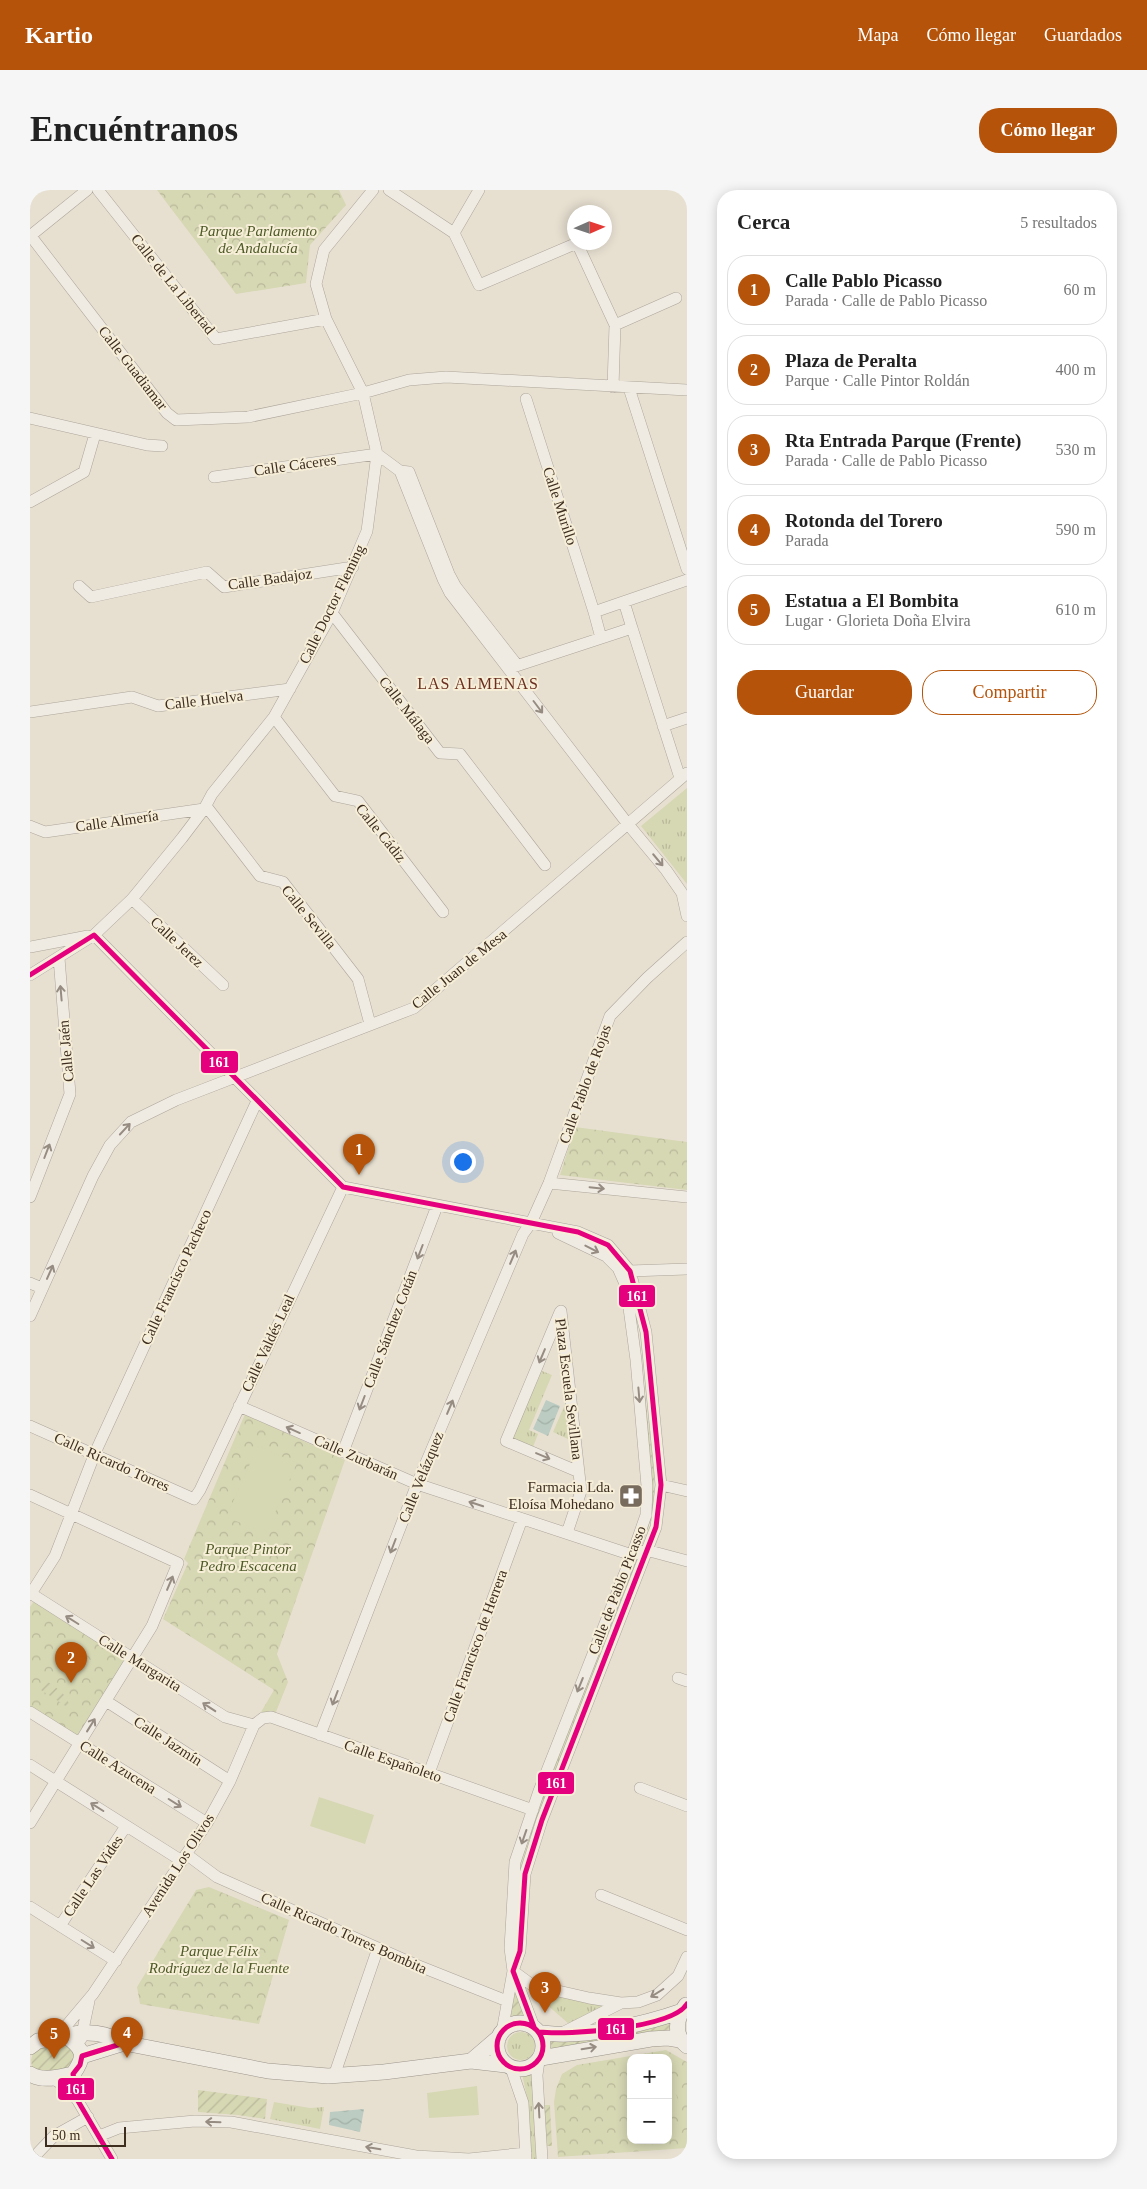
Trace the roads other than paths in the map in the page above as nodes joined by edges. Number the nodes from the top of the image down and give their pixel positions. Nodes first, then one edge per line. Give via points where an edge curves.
1 (88, 190) edge
2 (98, 190) edge
3 (373, 190) edge
4 (389, 190) edge
5 (479, 190) edge
6 (454, 233) junction
7 (30, 236) edge
8 (676, 298) dead end
9 (326, 318) junction
10 (615, 325) junction
11 (613, 387) junction
12 (629, 388) junction
13 (687, 390) edge
14 (363, 393) junction
15 (526, 399) dead end
16 (30, 418) edge
17 (95, 434) junction
18 (162, 446) dead end
19 (376, 454) junction
20 (214, 477) dead end
21 (30, 502) edge
22 (353, 567) junction
23 (687, 569) edge
24 (687, 580) edge
25 (79, 586) dead end
26 (624, 602) junction
27 (594, 612) junction
28 (332, 613) junction
29 (632, 628) junction
30 (601, 638) junction
31 (513, 667) junction
32 (290, 689) junction
33 (30, 712) edge
34 (274, 717) junction
35 (687, 718) edge
36 (663, 726) junction
37 (684, 776) edge
38 (205, 807) junction
39 (627, 823) junction
40 (30, 826) edge
41 (544, 865) dead end
42 (132, 899) junction
43 (443, 912) dead end
44 (687, 916) edge
45 (94, 935) junction
46 (687, 942) edge
47 (30, 946) edge
48 (58, 958) junction
49 (30, 976) edge
50 (222, 985) dead end
51 (370, 1024) junction
52 (234, 1078) junction
53 (257, 1101) junction
54 (549, 1183) junction
55 (343, 1187) junction
56 (30, 1197) edge
57 (687, 1197) edge
58 (437, 1206) junction
59 (531, 1223) junction
60 (687, 1269) edge
61 (630, 1271) junction
62 (30, 1283) edge
63 (42, 1288) junction
64 (30, 1316) edge
65 (238, 1406) junction
66 (30, 1426) edge
67 (343, 1452) junction
68 (95, 1454) junction
69 (579, 1472) junction
70 (417, 1484) junction
71 (661, 1485) junction
72 (687, 1491) edge
73 (30, 1495) edge
74 (194, 1499) joint
75 (70, 1513) junction
76 (522, 1519) junction
77 (567, 1533) junction
78 (646, 1550) junction
79 (632, 1555) junction
80 (687, 1561) edge
81 (30, 1594) edge
82 (133, 1658) junction
83 (106, 1701) junction
84 (30, 1712) edge
85 (254, 1725) junction
86 (320, 1735) junction
87 (80, 1743) junction
88 (30, 1765) edge
89 (429, 1773) junction
90 (56, 1781) junction
91 (230, 1781) junction
92 (640, 1788) dead end
93 (687, 1806) edge
94 (533, 1810) junction
95 (30, 1823) edge
96 (206, 1823) junction
97 (126, 1826) junction
98 (184, 1857) junction
99 (601, 1895) dead end
100 (30, 1907) edge
101 (60, 1926) junction
102 (687, 1930) edge
103 (378, 1948) junction
104 (687, 1957) edge
105 (116, 1961) junction
106 (513, 1971) junction
107 (90, 1998) junction
108 (507, 2002) junction
109 (621, 2003) junction
110 (684, 2008) edge
111 (537, 2030) junction
112 (500, 2034) junction
113 (559, 2034) junction
114 (73, 2041) junction
115 (33, 2043) edge
116 (124, 2043) junction
117 (684, 2043) edge
118 (540, 2059) junction
119 (471, 2061) junction
120 (508, 2066) junction
121 (30, 2074) edge
122 (73, 2074) junction
123 (334, 2076) junction
124 (49, 2078) junction
125 (30, 2083) edge
126 (78, 2101) junction
127 (88, 2117) junction
128 (99, 2136) junction
129 (526, 2156) edge
130 (32, 2159) edge
131 (112, 2159) edge
132 (542, 2159) edge

1 - 7 street
2 - 9 street, Calle de La Libertad via 216,338
3 - 9 street, Calle Doctor Fleming via 324,250 316,284
4 - 6 street
5 - 6 street
6 - 10 street via 479,285 578,243
7 - 14 street, Calle Guadiamar via 167,413 176,420 248,417
8 - 10 street
9 - 14 street, Calle Doctor Fleming
10 - 11 street
11 - 12 street
11 - 14 street via 446,377 408,380
12 - 13 street
12 - 23 street
14 - 19 street, Calle Doctor Fleming
15 - 27 street, Calle Murillo
16 - 17 street
17 - 18 street
17 - 21 street via 84,472
19 - 20 street, Calle Cáceres
19 - 22 street, Calle Doctor Fleming via 367,531
19 - 31 street via 400,471 450,593
22 - 25 street, Calle Badajoz via 224,587 207,572 91,597
22 - 28 street, Calle Doctor Fleming
24 - 26 street
26 - 27 street
26 - 29 street
27 - 30 street, Calle Murillo
28 - 32 street, Calle Doctor Fleming
28 - 41 street, Calle Málaga via 440,753 460,754
29 - 30 street
29 - 36 street
30 - 31 street
31 -> 39 street
32 - 33 street, Calle Huelva via 158,706 132,696
32 - 34 street, Calle Doctor Fleming
34 - 38 street, Calle Doctor Fleming
34 - 43 street, Calle Cádiz via 335,796 358,801
35 - 36 street
36 - 37 street
37 - 39 street, Calle Juan de Mesa
38 - 40 street, Calle Almería via 45,832
38 - 42 street, Calle Doctor Fleming
38 - 51 street, Calle Sevilla via 260,876 283,882 358,979
39 -> 44 street via 682,893
39 - 51 street, Calle Juan de Mesa via 414,1008
42 - 45 street, Calle Doctor Fleming
42 - 50 street, Calle Jerez
45 - 47 street
45 - 48 street, Calle Doctor Fleming
45 - 52 street
46 - 54 street, Calle Pablo de Rojas via 610,1016
48 - 49 street, Calle Doctor Fleming
56 -> 48 street, Calle Jaén via 70,1094
51 - 52 street, Calle Juan de Mesa
52 - 53 street
63 -> 52 street, Calle Juan de Mesa via 93,1176 110,1145 131,1122 176,1100
53 - 55 street
53 - 68 street, Calle Francisco Pacheco
54 -> 57 street
54 - 59 street, Calle Pablo de Rojas
55 - 58 street, Calle de Pablo Picasso
55 - 65 street, Calle Valdés Leal
58 - 59 street, Calle de Pablo Picasso
58 -> 67 street, Calle Sánchez Cotán
59 - 61 street, Calle de Pablo Picasso via 578,1232 608,1245
70 -> 59 street, Calle Velázquez via 523,1234
59 -> 79 street, Calle de Pablo Picasso via 606,1256 618,1268 626,1286 647,1486 646,1515
60 - 61 street
61 - 71 street, Calle de Pablo Picasso via 646,1332
62 - 63 street
63 - 64 street, Calle Juan de Mesa
67 -> 65 street, Calle Zurbarán
65 - 74 street, Calle Valdés Leal
66 - 68 street, Calle Ricardo Torres
67 - 70 street, Calle Zurbarán
68 - 74 street, Calle Ricardo Torres
68 - 75 street, Calle Francisco Pacheco
69 -> 69 street, Plaza Escuela Sevillana via 562,1321 561,1311 506,1441
69 - 77 street, Plaza Escuela Sevillana via 581,1491
76 -> 70 street, Calle Zurbarán
70 -> 86 street, Calle Velázquez
71 - 72 street
71 - 78 street, Calle de Pablo Picasso via 656,1527
73 - 75 street
75 - 81 street, Calle Francisco Pacheco via 55,1556
82 -> 75 street via 152,1626 178,1563
76 - 77 street, Calle Zurbarán
76 - 89 street, Calle Francisco de Herrera
77 - 79 street, Calle Zurbarán
78 - 79 street
78 - 80 street
78 - 106 street, Calle de Pablo Picasso via 542,1820 525,1874 520,1951
79 -> 94 street, Calle de Pablo Picasso
82 -> 81 street, Calle Margarita
82 - 83 street
85 -> 82 street, Calle Margarita via 225,1717
87 -> 83 street
83 - 91 street, Calle Jazmín
84 - 87 street, Calle Azucena
85 - 86 street, Calle Españoleto via 263,1718 271,1717
85 - 91 street, Avenida Los Olivos
86 - 89 street, Calle Españoleto
87 - 90 street
87 -> 96 street, Calle Azucena
88 - 90 street, Calle Ricardo Torres Bombita
89 - 94 street, Calle Españoleto
90 - 95 street
97 -> 90 street, Calle Ricardo Torres Bombita
91 - 96 street, Avenida Los Olivos
92 - 93 street
94 -> 106 street, Calle de Pablo Picasso via 516,1862 510,1948
96 - 98 street, Avenida Los Olivos
97 - 98 street, Calle Ricardo Torres Bombita
97 - 101 street, Calle Las Vides
98 - 103 street, Calle Ricardo Torres Bombita via 218,1877
98 - 105 street, Avenida Los Olivos
99 - 102 street
100 - 101 street
101 -> 105 street
103 - 108 street, Calle Ricardo Torres Bombita
103 - 123 street
104 -> 109 street via 678,1976 657,1995 638,2002
105 - 107 street, Avenida Los Olivos
106 - 108 street, Calle de Pablo Picasso
106 - 109 street via 532,1985
106 - 111 street, Calle de Pablo Picasso
107 - 114 street, Avenida Los Olivos
107 - 114 street, Avenida Los Olivos
108 - 112 street, Calle de Pablo Picasso
109 - 113 street
110 - 113 street via 651,2022
110 - 117 street via 677,2026
111 - 112 street via 522,2023 514,2024
111 - 113 street
111 - 118 street via 544,2042
112 - 119 street
112 - 120 street via 498,2052
114 - 115 street
114 - 116 street
114 - 116 street via 114,2037
114 - 122 street via 80,2065
116 - 123 street via 268,2071
118 -> 117 street via 651,2039 668,2038
118 - 120 street via 526,2069
132 -> 118 street via 537,2075
119 - 120 street
119 - 123 street
120 - 129 street via 523,2103
121 - 124 street
122 - 124 street
122 - 126 street
124 - 125 street
124 - 126 street via 69,2089
126 - 127 street
127 - 128 street
127 - 130 street via 54,2136
129 -> 128 street via 469,2159 416,2156 231,2122 195,2121 119,2128
128 - 131 street

